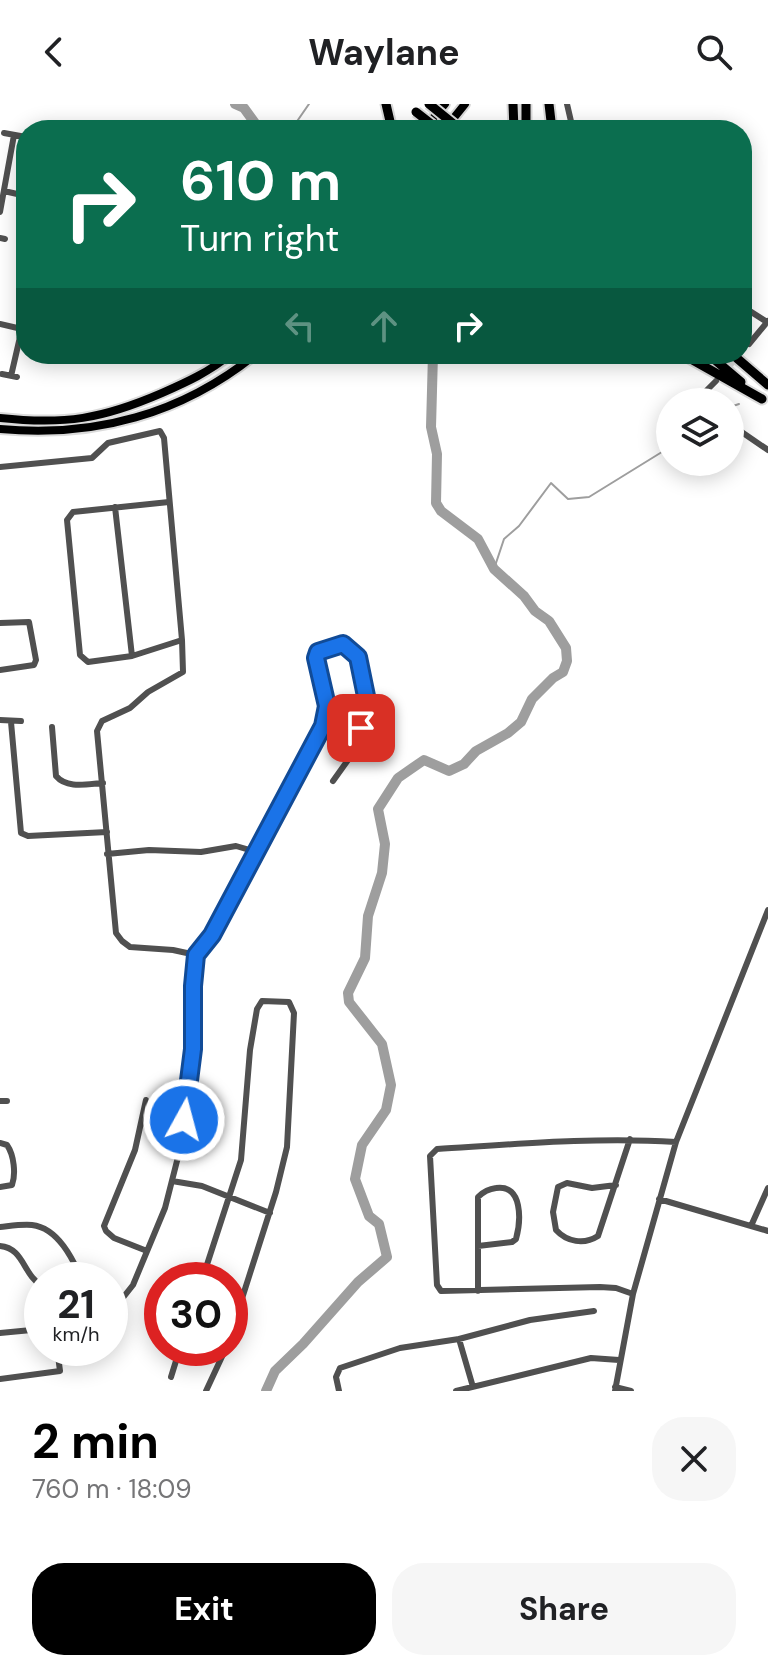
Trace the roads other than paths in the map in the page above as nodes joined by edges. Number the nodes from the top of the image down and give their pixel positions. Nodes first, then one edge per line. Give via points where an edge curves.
1 (407, 104) edge
2 (429, 104) edge
3 (445, 104) edge
4 (465, 104) edge
5 (428, 120) edge
6 (431, 120) edge
7 (449, 120) edge
8 (451, 120) edge
9 (4, 133) dead end
10 (14, 135) joint
11 (2, 191) edge
12 (0, 212) edge
13 (768, 322) edge
14 (752, 341) edge
15 (17, 364) edge
16 (216, 364) edge
17 (243, 364) edge
18 (699, 364) edge
19 (720, 364) edge
20 (744, 364) edge
21 (2, 374) edge
22 (716, 381) dead end
23 (768, 385) edge
24 (709, 388) edge
25 (765, 402) edge
26 (0, 418) edge
27 (0, 429) edge
28 (744, 434) edge
29 (768, 450) edge
30 (0, 467) edge
31 (169, 502) junction
32 (115, 507) junction
33 (0, 623) edge
34 (182, 640) junction
35 (132, 656) junction
36 (0, 670) edge
37 (0, 720) edge
38 (21, 721) dead end
39 (11, 722) junction
40 (52, 727) dead end
41 (333, 781) dead end
42 (103, 783) junction
43 (107, 832) junction
44 (256, 852) junction
45 (107, 854) junction
46 (768, 910) edge
47 (196, 955) junction
48 (146, 1100) dead end
49 (630, 1139) junction
50 (676, 1142) junction
51 (0, 1143) edge
52 (172, 1181) junction
53 (616, 1185) junction
54 (0, 1187) edge
55 (768, 1188) edge
56 (229, 1197) junction
57 (659, 1199) junction
58 (270, 1213) junction
59 (751, 1226) junction
60 (0, 1227) edge
61 (768, 1231) edge
62 (0, 1246) edge
63 (478, 1246) junction
64 (147, 1251) junction
65 (73, 1262) edge
66 (208, 1262) edge
67 (24, 1265) edge
68 (248, 1281) edge
69 (128, 1291) edge
70 (478, 1291) junction
71 (633, 1294) junction
72 (594, 1311) dead end
73 (24, 1331) edge
74 (0, 1333) edge
75 (459, 1339) junction
76 (619, 1360) junction
77 (59, 1366) edge
78 (174, 1366) edge
79 (218, 1366) edge
80 (171, 1377) dead end
81 (0, 1379) edge
82 (473, 1387) junction
83 (615, 1389) edge
84 (206, 1391) edge
85 (339, 1391) edge
86 (456, 1391) edge
87 (631, 1391) edge

1 - 5 highway, bridge
2 - 7 highway, bridge
3 - 6 main road
4 - 8 main road
9 - 10 street
10 - 11 street
11 - 12 street
13 - 14 street
15 - 21 street via 14,377
16 - 26 main road via 194,379 111,413 59,420
17 - 27 main road via 167,406 135,417 84,430
18 - 25 highway
19 - 25 highway
20 - 23 highway
22 - 24 street
28 - 29 street
30 - 31 street via 92,458 108,443 160,431
31 - 32 street
31 - 34 street
32 - 35 street
32 - 35 street via 73,512 67,520 78,641 80,655 88,662
33 - 36 street via 29,622 36,660 34,665
34 - 35 street
34 - 42 street via 183,672 99,724
37 - 39 street
38 - 39 street
39 - 43 street via 21,833
40 - 42 street via 59,781
41 - 44 street via 353,753 367,708 358,657 343,644 318,652 327,706 323,726
42 - 43 street
43 - 45 street
44 - 45 street via 236,846
44 - 47 street
45 - 47 street via 116,933 122,941 130,947
46 - 50 street
47 - 52 street via 193,1049
48 - 64 street via 135,1150 104,1226 114,1238
49 - 50 street
49 - 53 street
49 - 70 street via 433,1151 429,1163 437,1285 446,1292
50 - 57 street
51 - 54 street via 11,1150 14,1180
52 - 56 street
52 - 64 street
53 - 53 street via 558,1187 556,1230 571,1241 598,1236
55 - 59 street
56 - 58 street
56 - 58 street via 241,1160 257,1009 262,1001 289,1002 294,1013 288,1134
56 - 66 street
57 - 59 street
57 - 71 street
58 - 68 street
59 - 61 street
60 - 65 street via 42,1228
62 - 67 street via 11,1247
63 - 63 street via 478,1197 498,1187 511,1190 518,1203 516,1239
63 - 70 street
64 - 69 street
70 - 71 street via 600,1287
71 - 76 street
72 - 75 street via 521,1322
73 - 74 street
75 - 82 street
75 - 85 street via 400,1348 344,1366 337,1371
76 - 82 street via 591,1358
76 - 83 street
77 - 81 street via 60,1371
78 - 80 street
79 - 84 street
82 - 86 street
83 - 87 street

